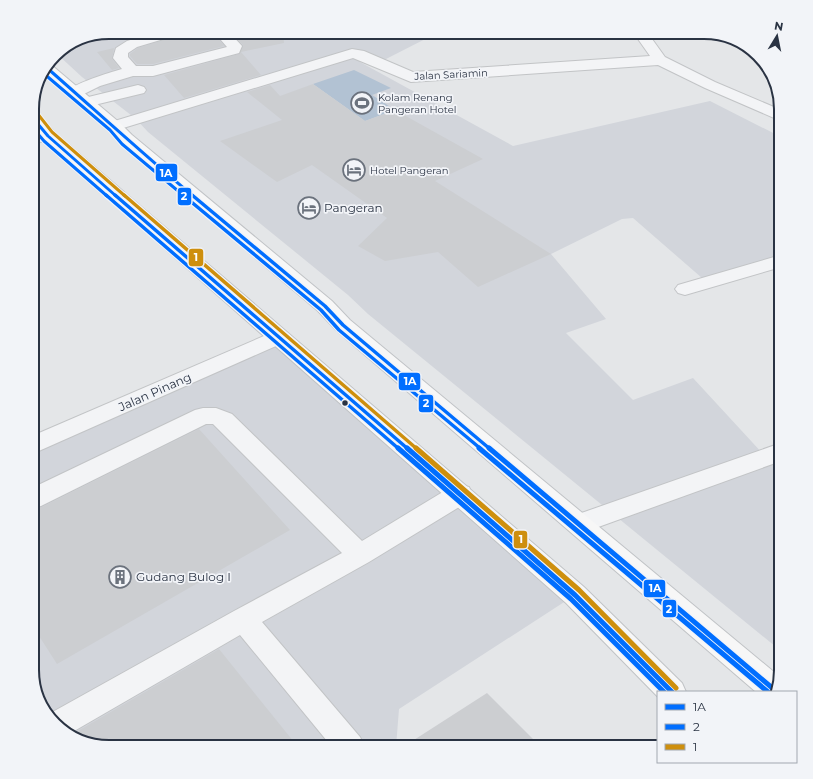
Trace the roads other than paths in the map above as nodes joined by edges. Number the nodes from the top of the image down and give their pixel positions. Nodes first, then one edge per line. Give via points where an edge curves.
1 (149, 39) edge
2 (228, 39) edge
3 (645, 39) edge
4 (660, 60) junction
5 (50, 71) edge
6 (134, 81) junction
7 (80, 97) junction
8 (774, 104) edge
9 (764, 108) junction
10 (160, 112) junction
11 (774, 113) edge
12 (114, 126) junction
13 (39, 130) edge
14 (774, 263) edge
15 (685, 289) dead end
16 (278, 338) junction
17 (39, 443) edge
18 (774, 454) edge
19 (460, 494) junction
20 (39, 496) edge
21 (579, 524) junction
22 (360, 555) junction
23 (243, 618) junction
24 (773, 685) edge
25 (671, 691) edge
26 (62, 722) edge
27 (344, 740) edge

1 - 6 street via 132,44 121,51 120,58
2 - 6 street via 235,46 234,50 153,71
3 - 4 street
4 - 9 street
4 - 10 street, Jalan Sariamin via 411,77 352,53
5 - 7 main road
6 - 7 street
6 - 10 street
7 - 12 main road
8 - 9 street
9 - 11 street
10 - 12 street, Jalan Sariamin
12 - 21 main road via 343,325
13 - 16 main road
14 - 15 street
16 - 17 street, Jalan Pinang
16 - 19 main road
18 - 21 street
19 - 22 street
19 - 25 main road via 575,595
20 - 22 street via 203,416 216,416 224,420
21 - 24 main road
22 - 23 street
23 - 26 street
23 - 27 street

